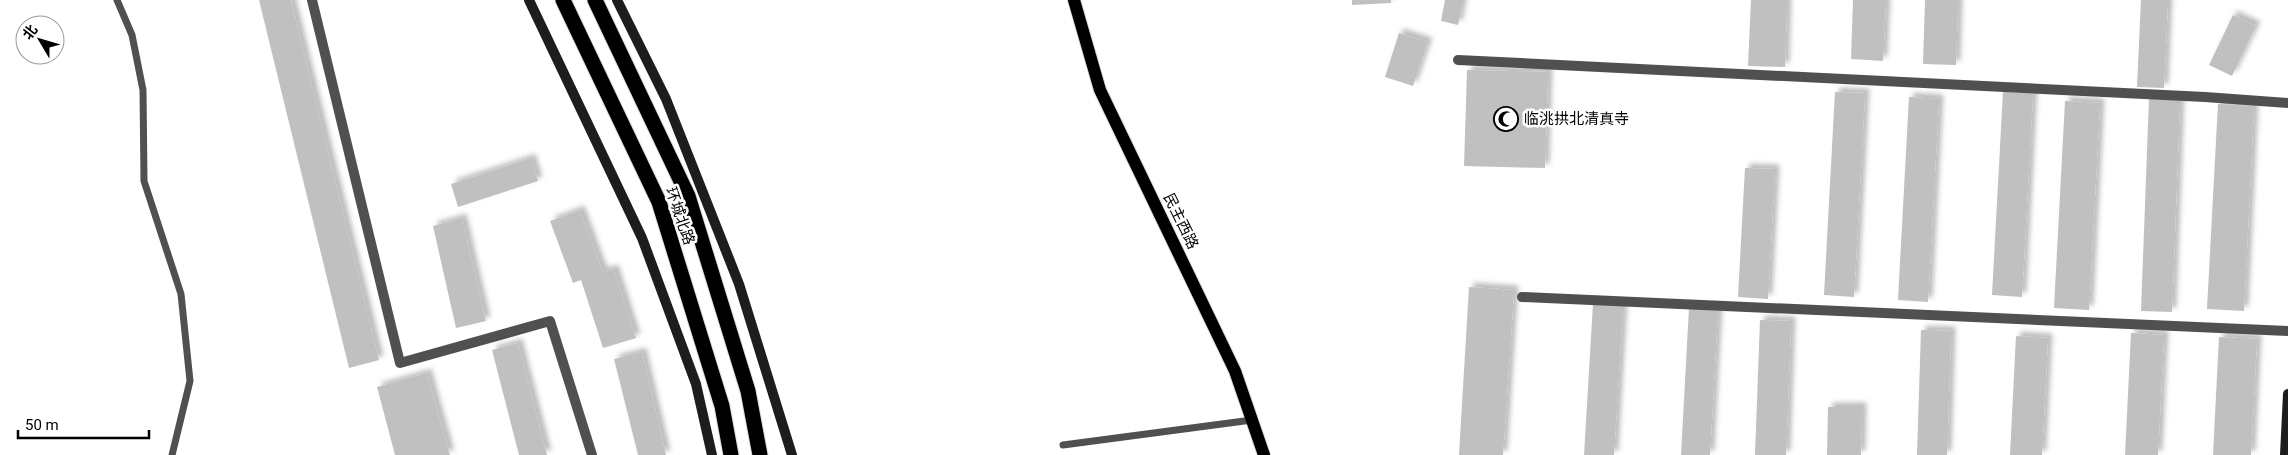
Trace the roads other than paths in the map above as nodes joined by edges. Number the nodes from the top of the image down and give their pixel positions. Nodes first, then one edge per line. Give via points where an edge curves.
1 (118, 0) edge
2 (312, 0) edge
3 (529, 0) edge
4 (563, 0) edge
5 (595, 0) edge
6 (617, 0) edge
7 (1074, 0) edge
8 (1458, 60) dead end
9 (2288, 103) edge
10 (1522, 297) dead end
11 (2288, 331) edge
12 (2288, 394) edge
13 (1252, 420) junction
14 (1063, 445) dead end
15 (172, 455) edge
16 (592, 455) edge
17 (712, 455) edge
18 (731, 455) edge
19 (760, 455) edge
20 (792, 455) edge
21 (1264, 455) edge
22 (2285, 455) edge

1 - 15 lane via 132,35 143,90 144,181 181,294 190,381
2 - 16 street via 400,363 550,320
3 - 17 main road via 642,238 696,384
4 - 18 highway, 环城北路 via 659,202 722,406
5 - 19 highway, 环城北路 via 688,196 748,391
6 - 20 main road via 666,100 739,284
7 - 13 main road, 民主西路 via 1100,90 1235,371
8 - 9 street
10 - 11 street
12 - 22 main road
13 - 14 lane
13 - 21 main road, 民主西路

